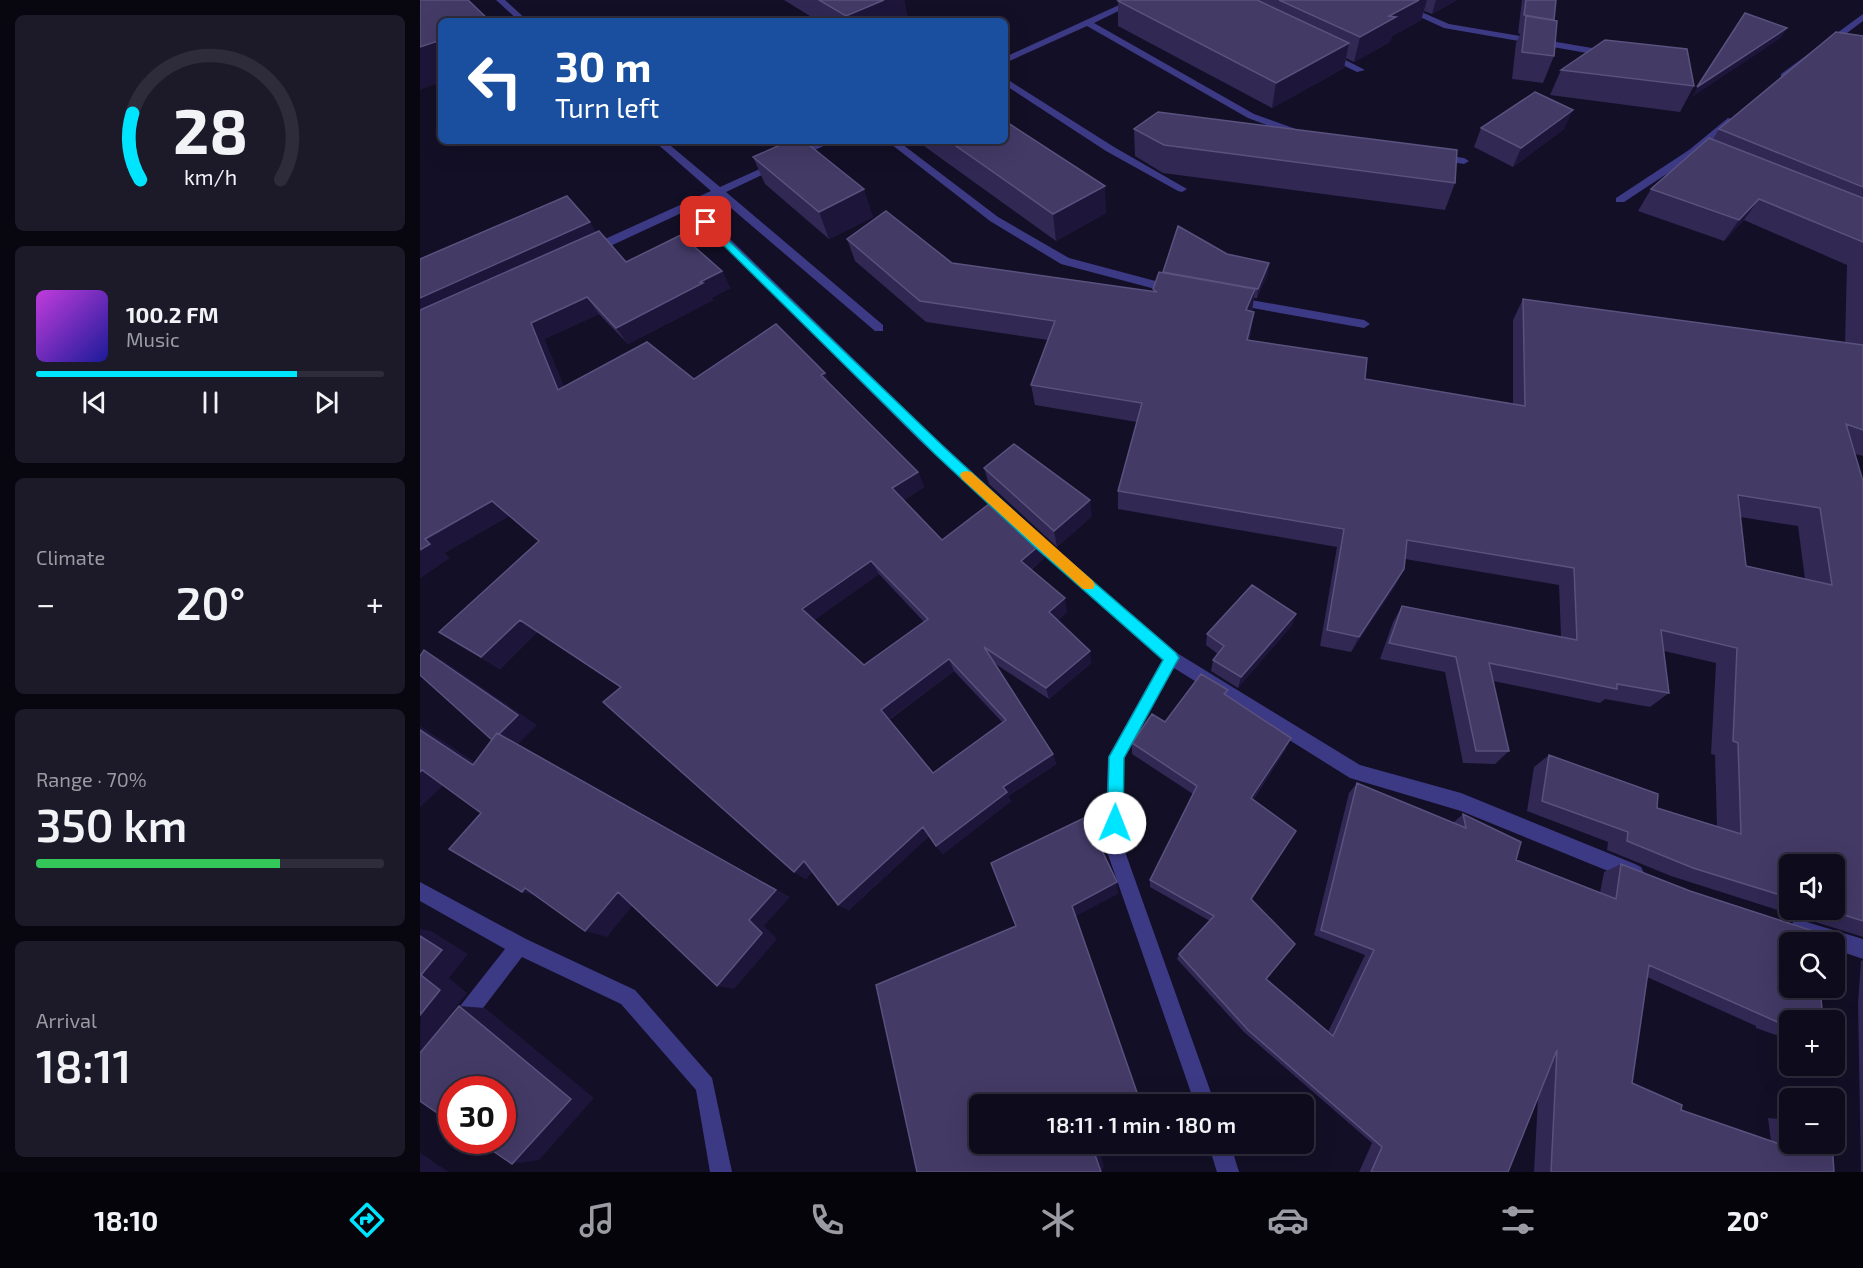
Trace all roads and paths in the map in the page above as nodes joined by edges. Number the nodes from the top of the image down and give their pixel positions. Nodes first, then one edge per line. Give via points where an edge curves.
1 (500, 0) edge
2 (1137, 0) edge
3 (1387, 0) edge
4 (1863, 16) edge
5 (521, 18) edge
6 (1088, 23) junction
7 (1318, 50) edge
8 (1623, 56) edge
9 (1008, 59) edge
10 (1360, 70) dead end
11 (1778, 81) edge
12 (1008, 83) edge
13 (1736, 117) edge
14 (1312, 137) edge
15 (663, 144) edge
16 (822, 144) edge
17 (896, 144) edge
18 (1420, 155) edge
19 (1464, 161) dead end
20 (1182, 189) dead end
21 (720, 191) junction
22 (1620, 200) dead end
23 (689, 205) junction
24 (581, 255) edge
25 (1187, 293) edge
26 (1222, 299) edge
27 (1364, 324) dead end
28 (879, 328) dead end
29 (1171, 658) junction
30 (1648, 878) edge
31 (420, 891) edge
32 (1784, 924) edge
33 (519, 946) junction
34 (1863, 949) edge
35 (448, 1036) edge
36 (1201, 1094) edge
37 (1222, 1154) edge
38 (721, 1172) edge
39 (1228, 1172) edge

1 - 5 street
2 - 6 street
3 - 8 street via 1447,26
4 - 11 street
6 - 9 street
6 - 14 street via 1251,116
7 - 10 street
12 - 20 street via 1110,149
13 - 22 street via 1699,155
15 - 21 street
16 - 21 street
17 - 25 street via 994,219 1065,261
18 - 19 street
21 - 23 street
21 - 28 street
23 - 24 street
23 - 29 street via 925,437
26 - 27 street
29 - 30 street via 1356,772 1461,802
29 - 36 street via 1116,757 1114,846
31 - 33 street
32 - 34 street
33 - 35 street
33 - 38 street via 628,997 705,1085
37 - 39 street

